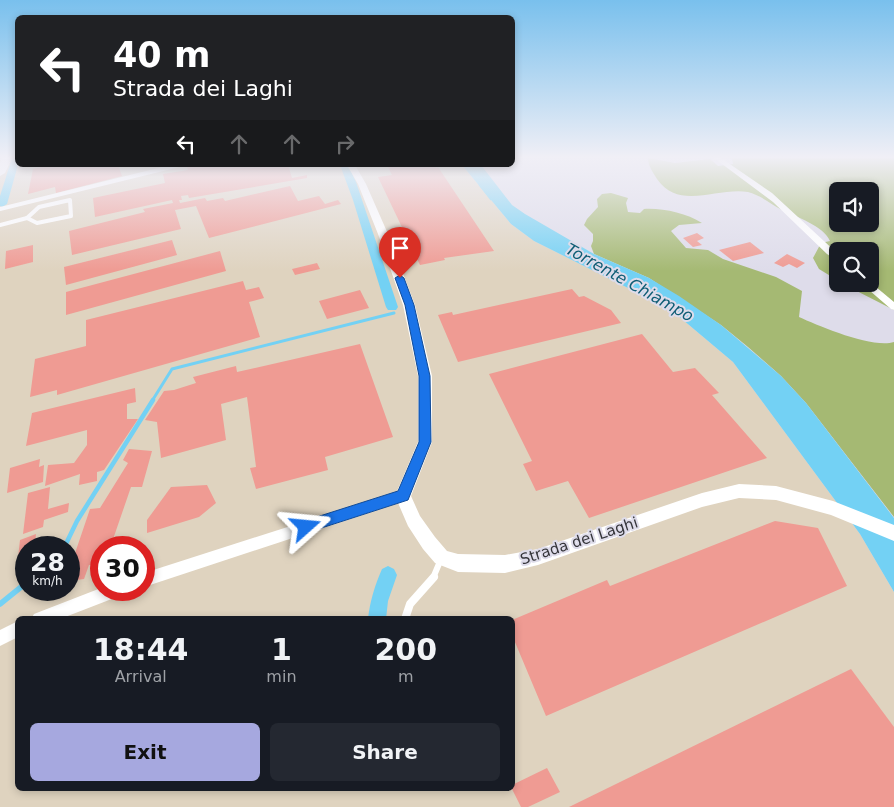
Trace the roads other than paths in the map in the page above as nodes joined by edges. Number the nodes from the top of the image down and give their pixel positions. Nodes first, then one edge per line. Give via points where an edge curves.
1 (54, 196) edge
2 (367, 196) edge
3 (770, 196) edge
4 (0, 209) edge
5 (27, 218) junction
6 (0, 225) edge
7 (829, 251) edge
8 (876, 292) edge
9 (894, 307) edge
10 (403, 496) junction
11 (894, 533) edge
12 (441, 556) junction
13 (155, 576) edge
14 (90, 600) edge
15 (47, 616) edge
16 (406, 616) edge
17 (15, 630) edge
18 (0, 638) edge

1 - 4 lane
2 - 10 street via 409,305 425,376 425,442
3 - 7 street
5 - 5 lane via 39,207 70,200 71,216 37,224
5 - 6 lane
8 - 9 street
10 - 12 street via 414,521
10 - 13 street
11 - 12 street, Strada dei Laghi via 833,508 776,492 739,491 702,500 538,557 505,564 458,563
12 - 16 lane via 432,579 410,604
14 - 15 street
17 - 18 street

